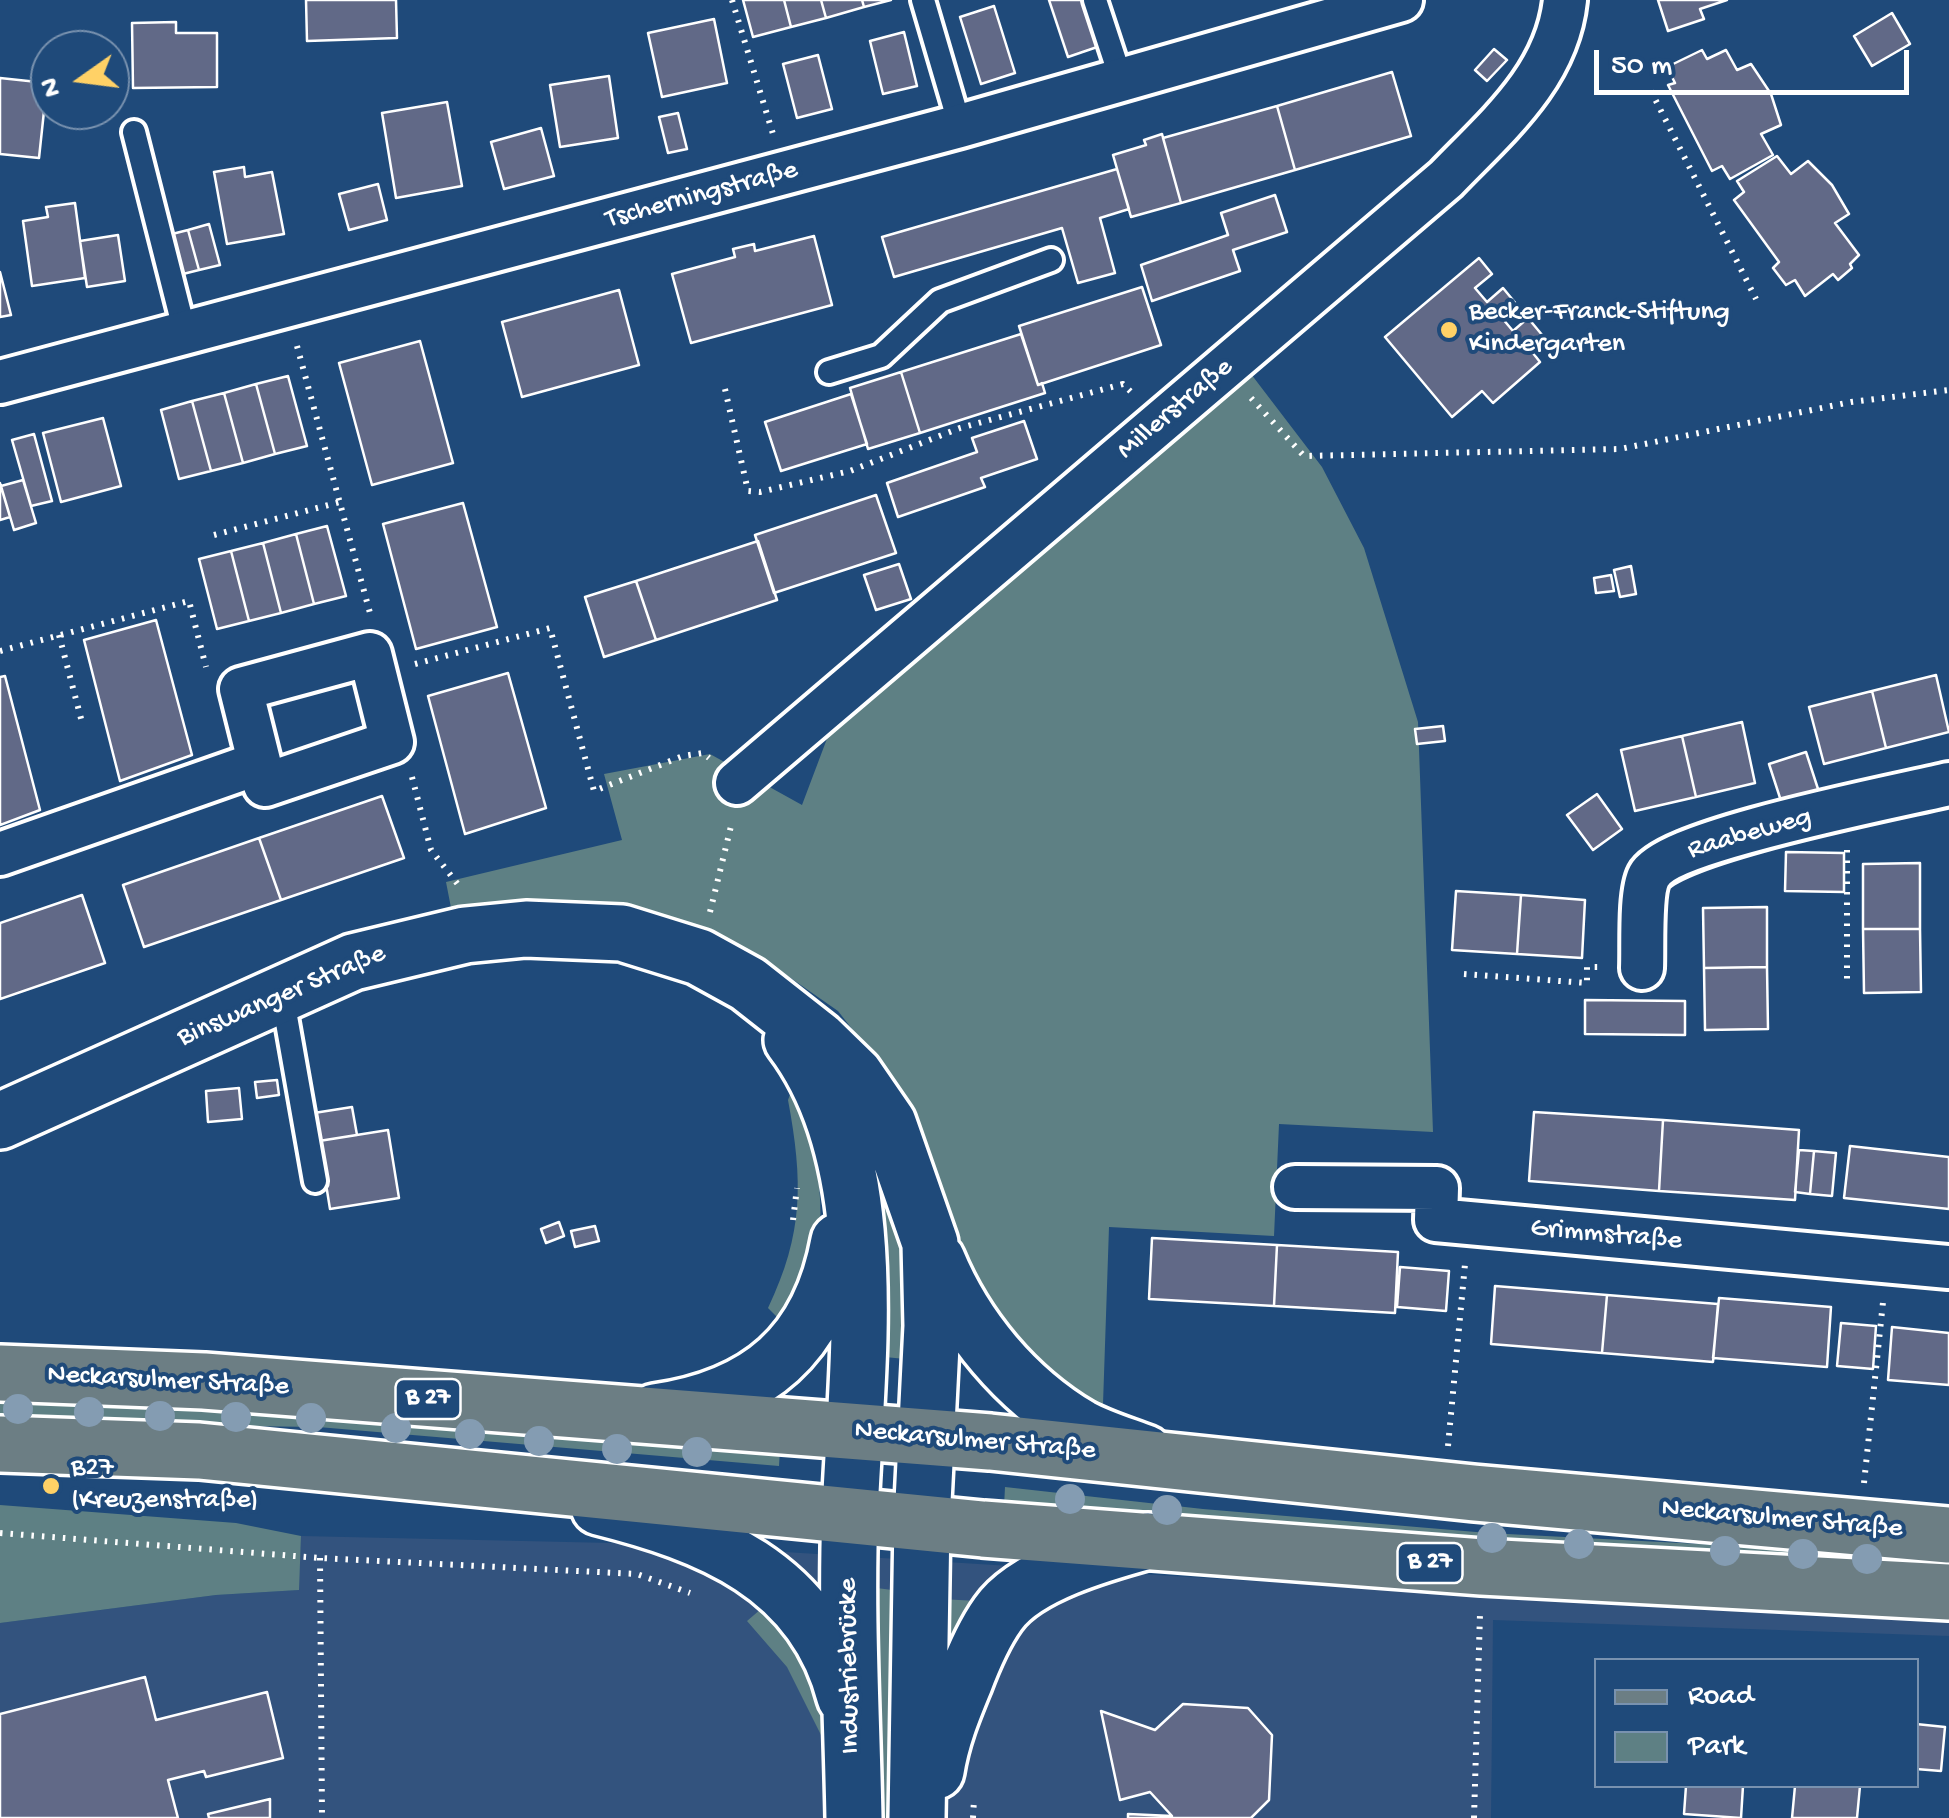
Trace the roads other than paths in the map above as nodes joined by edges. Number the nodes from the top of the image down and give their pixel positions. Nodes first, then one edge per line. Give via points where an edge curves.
1 (923, 0) edge
2 (1095, 0) edge
3 (1401, 0) edge
4 (1565, 0) edge
5 (1122, 82) junction
6 (960, 126) junction
7 (134, 132) dead end
8 (1051, 260) dead end
9 (185, 333) junction
10 (829, 372) dead end
11 (0, 382) edge
12 (260, 763) junction
13 (737, 783) road end
14 (1949, 784) edge
15 (0, 854) edge
16 (1642, 968) road end
17 (748, 984) junction
18 (282, 994) junction
19 (0, 1121) edge
20 (851, 1174) junction
21 (315, 1181) dead end
22 (1295, 1186) dead end
23 (930, 1243) junction
24 (1949, 1266) edge
25 (0, 1374) edge
26 (625, 1416) junction
27 (856, 1431) junction
28 (929, 1438) junction
29 (0, 1444) edge
30 (1156, 1458) junction
31 (504, 1484) junction
32 (850, 1514) junction
33 (922, 1520) junction
34 (1949, 1535) edge
35 (1152, 1540) junction
36 (1949, 1592) edge
37 (852, 1726) junction
38 (854, 1818) edge
39 (917, 1818) edge
40 (929, 1818) edge

1 - 6 lane
2 - 5 lane
3 - 5 street, Tscherningstraße
4 - 13 street, Millerstraße via 1550,52 1518,105 1446,179
5 - 6 street, Tscherningstraße
6 - 9 street, Tscherningstraße
7 - 9 lane
8 - 10 lane via 940,301 881,356
9 - 11 street, Tscherningstraße
12 - 12 street via 241,689 370,654 392,742 265,784
12 - 15 street
14 - 16 street, Raabeweg via 1753,830 1662,860 1647,879
17 - 18 main road, Binswanger Straße via 699,956 622,933 512,930 402,948
17 - 20 main road, Binswanger Straße via 824,1094
17 - 23 main road, Binswanger Straße via 855,1075 888,1123
18 - 19 main road, Binswanger Straße
18 - 21 lane
20 - 26 main road via 818,1314 796,1348 729,1392 682,1408
20 - 27 main road, Binswanger Straße
22 - 24 street, Grimmstraße via 1437,1188 1436,1220
23 - 28 main road, Binswanger Straße
23 - 30 main road via 951,1294 1006,1367 1080,1427
25 - 26 main road, Neckarsulmer Straße / B 27 via 204,1380
26 - 27 main road, Neckarsulmer Straße / B 27
27 - 28 main road, Neckarsulmer Straße / B 27
27 - 32 main road, Binswanger Straße
28 - 30 main road, Neckarsulmer Straße / B 27
28 - 33 main road, Binswanger Straße
29 - 31 main road, Neckarsulmer Straße / B 27 via 199,1451
30 - 34 main road, Neckarsulmer Straße / B 27
31 - 32 main road, Neckarsulmer Straße / B 27
31 - 37 main road via 667,1524 722,1546 771,1581 804,1616 828,1652
32 - 33 main road, Neckarsulmer Straße / B 27
32 - 37 main road, Industriebrücke
33 - 35 main road, Neckarsulmer Straße / B 27
33 - 39 main road
35 - 36 main road, Neckarsulmer Straße / B 27 via 1482,1568
35 - 40 main road via 1088,1558 1000,1610 976,1650 941,1740
37 - 38 main road, Industriebrücke

